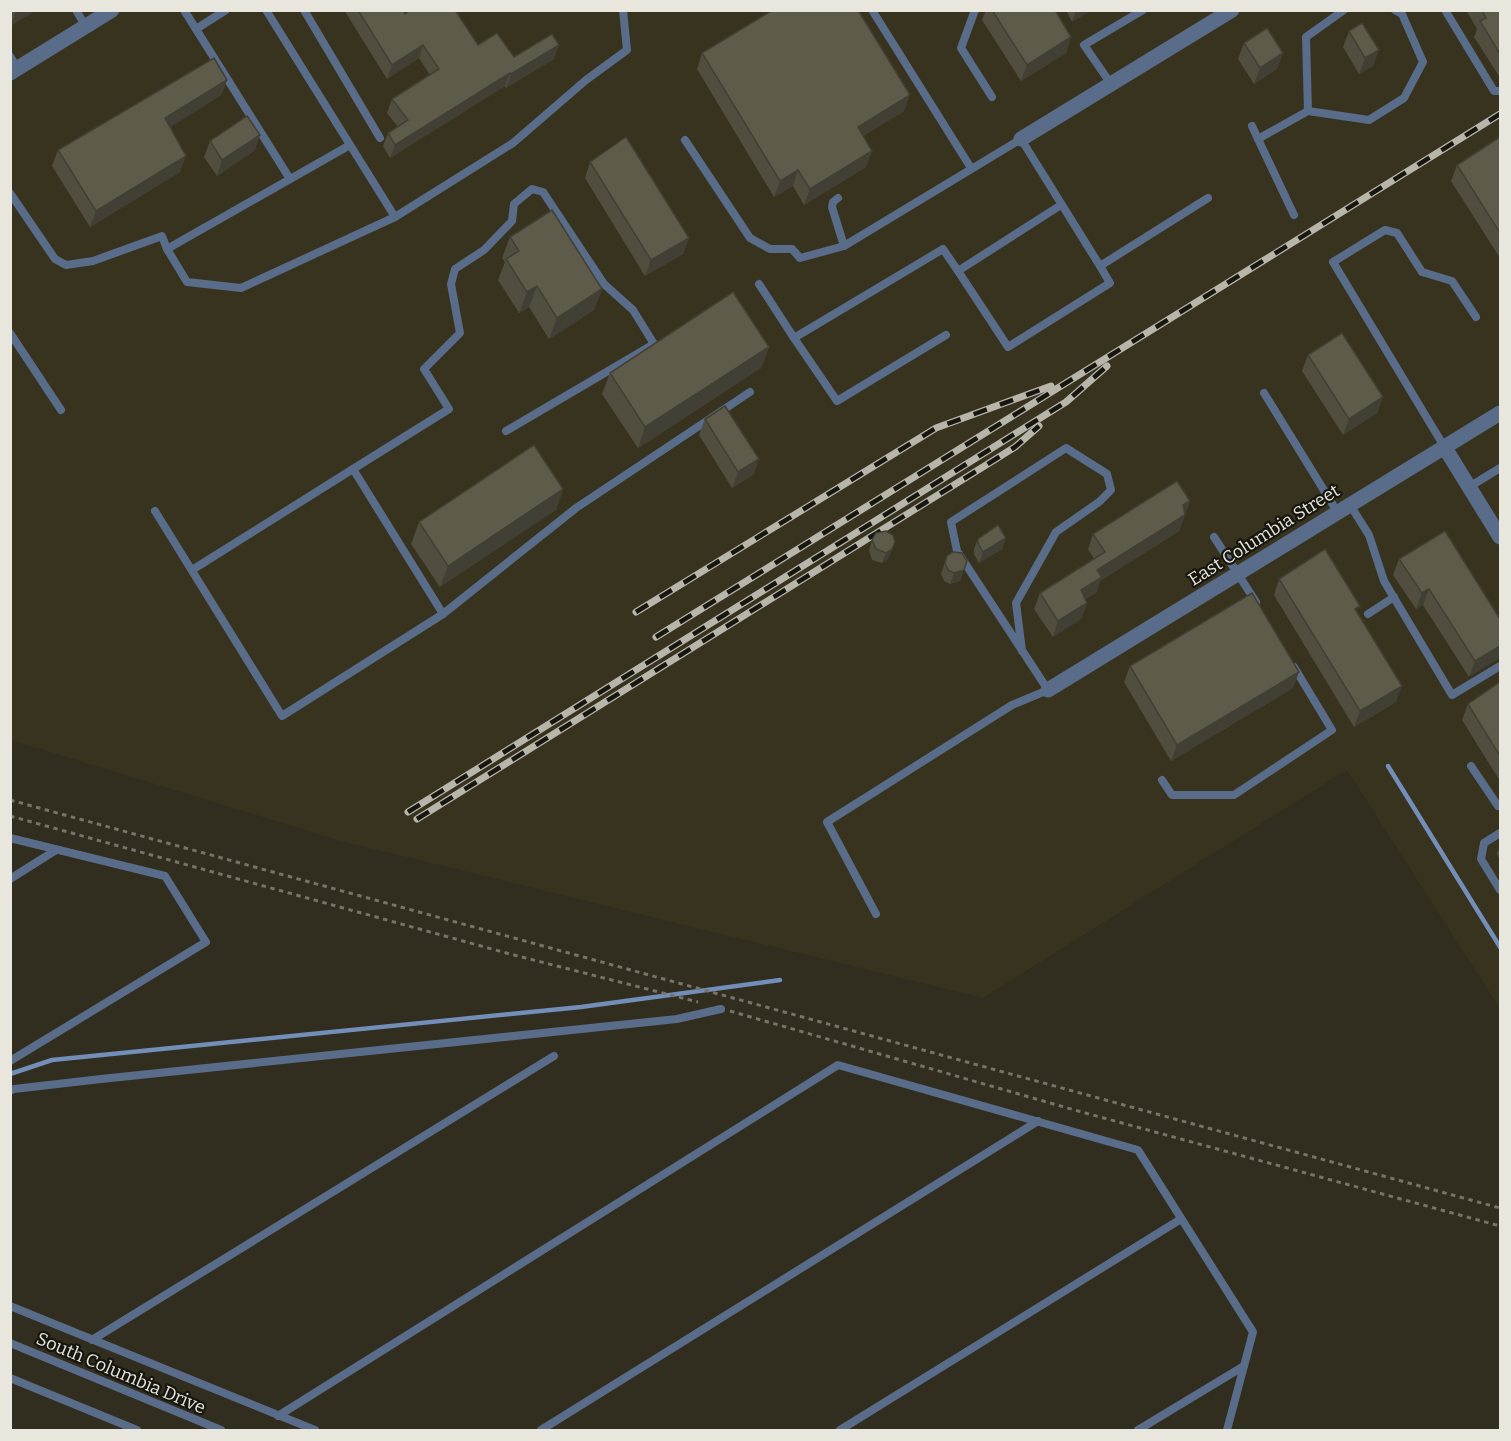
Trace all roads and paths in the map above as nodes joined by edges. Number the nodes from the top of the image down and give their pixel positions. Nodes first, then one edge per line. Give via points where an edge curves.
1 (76, 10) edge
2 (112, 10) edge
3 (184, 10) edge
4 (226, 10) edge
5 (266, 10) edge
6 (304, 10) edge
7 (623, 10) edge
8 (872, 10) edge
9 (975, 10) edge
10 (1143, 10) edge
11 (1232, 10) edge
12 (1344, 10) edge
13 (1395, 10) edge
14 (1445, 10) edge
15 (87, 27) junction
16 (196, 29) junction
17 (13, 66) edge
18 (1111, 84) junction
19 (1500, 92) edge
20 (992, 97) dead end
21 (1308, 111) junction
22 (1252, 126) dead end
23 (380, 138) dead end
24 (1021, 138) junction
25 (1258, 139) junction
26 (684, 140) dead end
27 (350, 145) junction
28 (971, 168) junction
29 (290, 179) junction
30 (10, 193) edge
31 (838, 198) dead end
32 (1208, 198) dead end
33 (1061, 205) junction
34 (1294, 215) dead end
35 (395, 218) junction
36 (844, 246) junction
37 (167, 249) junction
38 (1100, 266) junction
39 (958, 272) junction
40 (759, 284) dead end
41 (1476, 317) dead end
42 (10, 333) edge
43 (946, 335) dead end
44 (794, 338) junction
45 (750, 393) dead end
46 (1264, 393) dead end
47 (61, 410) dead end
48 (1500, 413) edge
49 (506, 431) dead end
50 (1445, 448) junction
51 (1500, 468) edge
52 (353, 470) junction
53 (1470, 487) junction
54 (1344, 509) junction
55 (155, 511) dead end
56 (1214, 537) dead end
57 (1500, 537) edge
58 (192, 570) junction
59 (1239, 574) junction
60 (1394, 597) junction
61 (1262, 613) edge
62 (443, 614) junction
63 (1368, 614) dead end
64 (1022, 651) junction
65 (1291, 661) edge
66 (1500, 666) edge
67 (1048, 690) junction
68 (1471, 766) dead end
69 (1162, 780) dead end
70 (10, 800) edge
71 (1500, 804) edge
72 (10, 816) edge
73 (1500, 833) edge
74 (10, 838) edge
75 (57, 850) junction
76 (10, 879) edge
77 (1500, 890) edge
78 (876, 914) dead end
79 (722, 1009) junction
80 (554, 1056) dead end
81 (10, 1061) edge
82 (10, 1091) edge
83 (1038, 1121) junction
84 (1500, 1208) edge
85 (1181, 1219) junction
86 (1500, 1226) edge
87 (10, 1306) edge
88 (92, 1340) junction
89 (10, 1343) edge
90 (1244, 1366) junction
91 (10, 1378) edge
92 (278, 1416) junction
93 (138, 1431) edge
94 (221, 1431) edge
95 (315, 1431) edge
96 (541, 1431) edge
97 (840, 1431) edge
98 (1137, 1431) edge
99 (1227, 1431) edge

1 - 15 lane
2 - 15 street
3 - 16 lane
4 - 16 lane
5 - 27 lane
6 - 23 lane
7 - 35 lane via 627,50 513,142
8 - 28 lane
9 - 20 lane via 961,48
10 - 18 lane via 1084,45
11 - 18 street
12 - 21 lane via 1306,37
13 - 21 lane via 1402,14 1423,62 1404,98 1369,120
14 - 19 lane via 1494,91
15 - 17 street
16 - 29 lane
18 - 24 street
21 - 25 lane
22 - 25 lane
24 - 28 lane
24 - 33 lane
25 - 34 lane
26 - 36 lane via 750,238 770,249 792,249 800,258
27 - 29 lane
27 - 35 lane
28 - 36 lane
29 - 37 lane
30 - 37 lane via 56,260 66,265 93,261 162,236
31 - 36 lane via 832,207
32 - 38 lane
33 - 38 lane
33 - 39 lane
35 - 37 lane via 241,288 187,282
38 - 39 lane via 1110,283 1008,347
39 - 44 lane via 943,249
40 - 44 lane
41 - 50 lane via 1452,281 1422,272 1397,233 1385,230 1333,262
42 - 47 lane
43 - 44 lane via 837,401
45 - 62 lane via 576,508
46 - 54 lane
48 - 50 street, East Columbia Street
49 - 52 lane via 654,344 633,310 604,284 543,192 532,189 514,204 512,221 484,250 455,269 451,284 460,333 424,369 449,409
50 - 53 street
50 - 54 street, East Columbia Street
51 - 53 lane
52 - 58 lane
52 - 62 lane
53 - 57 street
54 - 59 street, East Columbia Street
54 - 60 lane via 1369,535 1384,581
55 - 58 lane
56 - 59 lane
58 - 62 lane via 282,716
59 - 61 lane
59 - 67 street, East Columbia Street
60 - 63 lane
60 - 66 lane via 1452,695
64 - 64 lane via 957,551 951,522 1066,448 1107,474 1111,490 1056,532 1016,603
64 - 67 lane
65 - 69 lane via 1332,730 1234,795 1172,795
67 - 78 lane via 1012,705 827,822
68 - 71 lane via 1497,806
70 - 84 path
72 - 79 path
73 - 77 lane via 1485,843 1481,859
74 - 75 lane
75 - 76 lane
75 - 81 lane via 165,876 206,942
79 - 82 lane via 677,1019
79 - 86 path
80 - 88 lane
83 - 85 lane via 1138,1150
83 - 92 lane via 838,1065
83 - 96 lane
85 - 90 lane via 1253,1332
85 - 97 lane
87 - 88 lane
88 - 92 lane
89 - 94 lane, South Columbia Drive
90 - 98 lane
90 - 99 lane
91 - 93 lane
92 - 95 lane

